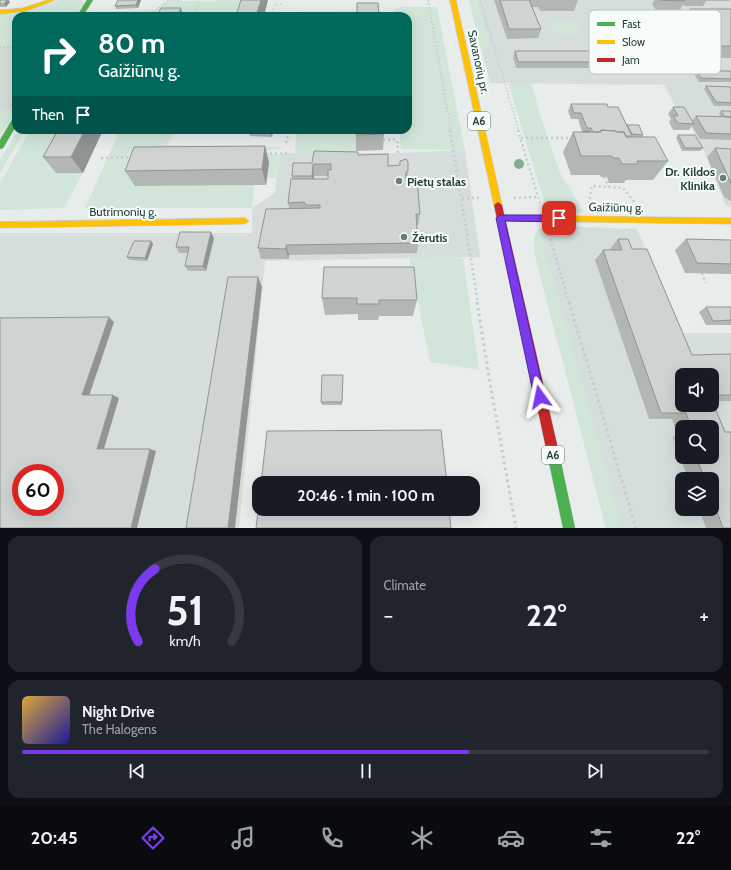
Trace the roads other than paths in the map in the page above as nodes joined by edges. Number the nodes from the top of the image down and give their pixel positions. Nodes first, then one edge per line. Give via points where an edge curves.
1 (52, 0) edge
2 (90, 0) edge
3 (453, 0) edge
4 (0, 12) edge
5 (82, 12) edge
6 (12, 126) edge
7 (0, 146) edge
8 (500, 218) junction
9 (245, 221) dead end
10 (731, 221) edge
11 (0, 225) edge
12 (569, 528) edge

1 - 4 main road via 24,10
2 - 5 main road
3 - 8 main road, Savanorių pr. / A6
6 - 7 main road
8 - 10 main road, Gaižiūnų g.
8 - 12 main road, Savanorių pr. / A6
9 - 11 main road, Butrimonių g.

